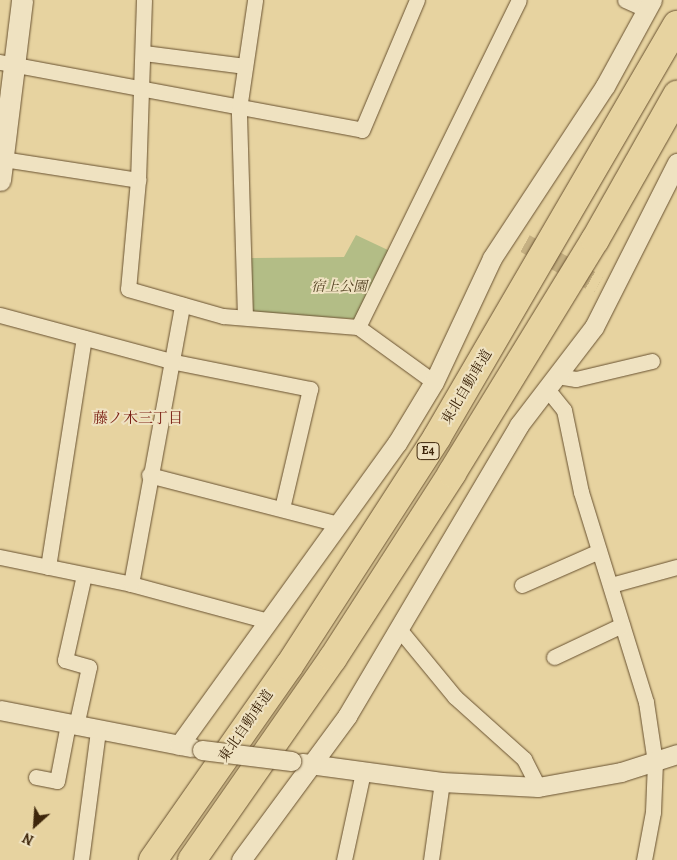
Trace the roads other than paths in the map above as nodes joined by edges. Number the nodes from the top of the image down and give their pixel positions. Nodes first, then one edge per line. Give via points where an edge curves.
1 (22, 0) edge
2 (144, 0) edge
3 (255, 0) edge
4 (416, 0) edge
5 (519, 0) edge
6 (626, 0) edge
7 (650, 5) edge
8 (677, 25) edge
9 (144, 53) junction
10 (7, 63) edge
11 (245, 66) junction
12 (142, 91) junction
13 (677, 95) edge
14 (239, 109) junction
15 (4, 117) edge
16 (677, 163) edge
17 (1, 170) edge
18 (138, 180) junction
19 (182, 305) junction
20 (0, 315) edge
21 (245, 317) junction
22 (358, 327) junction
23 (84, 338) junction
24 (170, 361) junction
25 (652, 361) dead end
26 (434, 382) junction
27 (552, 382) junction
28 (149, 475) junction
29 (282, 508) junction
30 (338, 524) junction
31 (599, 551) junction
32 (0, 558) edge
33 (48, 567) junction
34 (677, 567) edge
35 (84, 575) junction
36 (131, 584) junction
37 (522, 585) dead end
38 (611, 585) junction
39 (268, 621) junction
40 (622, 625) junction
41 (399, 629) junction
42 (554, 657) dead end
43 (0, 710) edge
44 (72, 725) junction
45 (98, 730) junction
46 (179, 745) junction
47 (677, 754) edge
48 (655, 762) junction
49 (313, 765) junction
50 (363, 772) junction
51 (36, 777) dead end
52 (442, 782) junction
53 (538, 787) junction
54 (81, 860) edge
55 (153, 860) edge
56 (192, 860) edge
57 (241, 860) edge
58 (344, 860) edge
59 (431, 860) edge
60 (644, 860) edge

1 - 10 main road
2 - 9 street
3 - 11 street
4 - 14 street via 362,130
5 - 22 street
6 - 7 street
7 - 26 street via 600,94 492,258
8 - 55 highway, 東北自動車道 / E4 via 437,437 289,666
9 - 11 street
9 - 12 street
10 - 12 street
10 - 15 main road
11 - 14 street
12 - 14 street
12 - 18 street
13 - 56 highway, E4 via 595,240 452,473 333,658
14 - 21 street
15 - 17 main road
16 - 27 street via 608,305
17 - 18 street
18 - 19 street via 128,289
19 - 21 street
19 - 24 street
20 - 23 street
21 - 22 street
22 - 26 street
23 - 24 street
23 - 33 street
24 - 28 street
24 - 29 street via 310,389
25 - 27 street
26 - 30 street
27 - 31 street via 564,410
27 - 41 street via 501,453
28 - 29 street
28 - 36 street
29 - 30 street
30 - 39 street
31 - 37 street
31 - 38 street
32 - 33 street
33 - 35 street
34 - 38 street
35 - 36 street
35 - 44 street via 65,660 89,667
36 - 39 street
38 - 40 street
39 - 46 street
40 - 42 street
40 - 48 street via 646,702
41 - 49 street
41 - 53 street via 456,697 524,759
43 - 44 street
44 - 45 street
44 - 51 street via 57,781
45 - 46 street
45 - 54 street
46 - 49 street, bridge
47 - 48 street
48 - 53 street
48 - 60 street via 653,812
49 - 50 street
49 - 57 street
50 - 52 street
50 - 58 street
52 - 53 street
52 - 59 street

